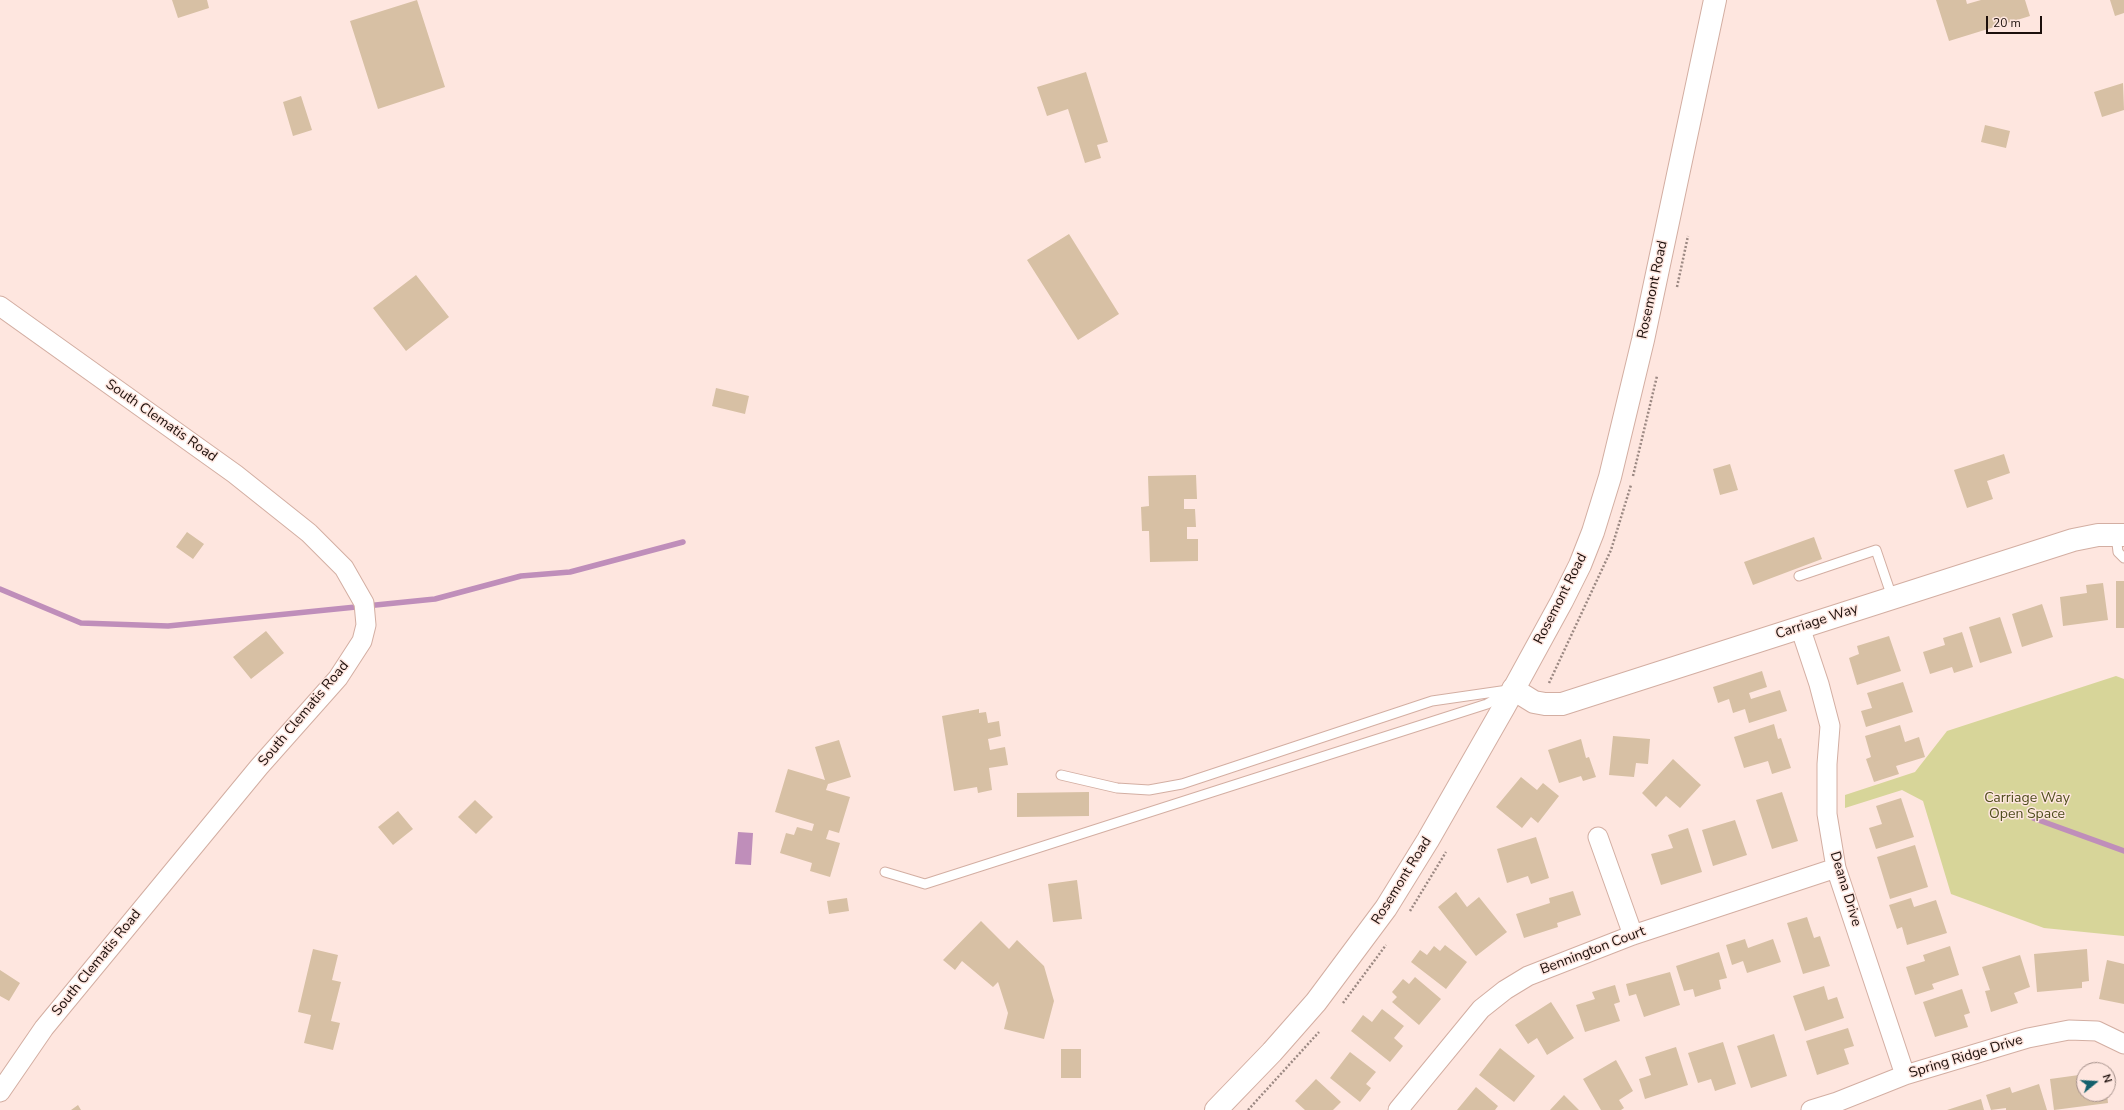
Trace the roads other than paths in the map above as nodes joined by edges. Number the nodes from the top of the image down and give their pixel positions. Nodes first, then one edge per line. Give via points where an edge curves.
1 (1715, 0) edge
2 (0, 306) edge
3 (2122, 535) edge
4 (2124, 558) edge
5 (1799, 576) dead end
6 (1892, 598) junction
7 (1800, 627) junction
8 (1513, 690) junction
9 (1061, 775) dead end
10 (1598, 837) dead end
11 (1836, 868) junction
12 (885, 872) dead end
13 (1633, 935) junction
14 (2124, 1044) edge
15 (1905, 1076) junction
16 (0, 1092) edge
17 (1216, 1110) edge
18 (1398, 1110) edge
19 (1811, 1110) edge

1 - 8 main road, Rosemont Road via 1646,325 1610,478 1580,564
2 - 16 street, South Clematis Road via 235,474 309,533 344,568 364,603 366,625 362,641 338,678 255,771 44,1028
3 - 4 lane via 2118,552
3 - 6 main road, Carriage Way via 2098,535 2073,540
5 - 6 lane via 1876,550
6 - 7 main road, Carriage Way
7 - 8 main road, Carriage Way via 1562,704 1534,702
7 - 11 street, Deana Drive via 1819,682 1830,726 1827,814
8 - 9 lane via 1432,701 1182,784 1149,790 1118,788
8 - 12 lane via 1487,704 925,884
8 - 17 main road, Rosemont Road via 1403,883 1368,934 1296,1025
10 - 13 street
11 - 13 street, Bennington Court
11 - 15 street, Deana Drive
13 - 18 street, Bennington Court via 1528,976 1505,990 1482,1009
14 - 15 street, Spring Ridge Drive via 2097,1032 2069,1030 2028,1038
15 - 19 street, Spring Ridge Drive

